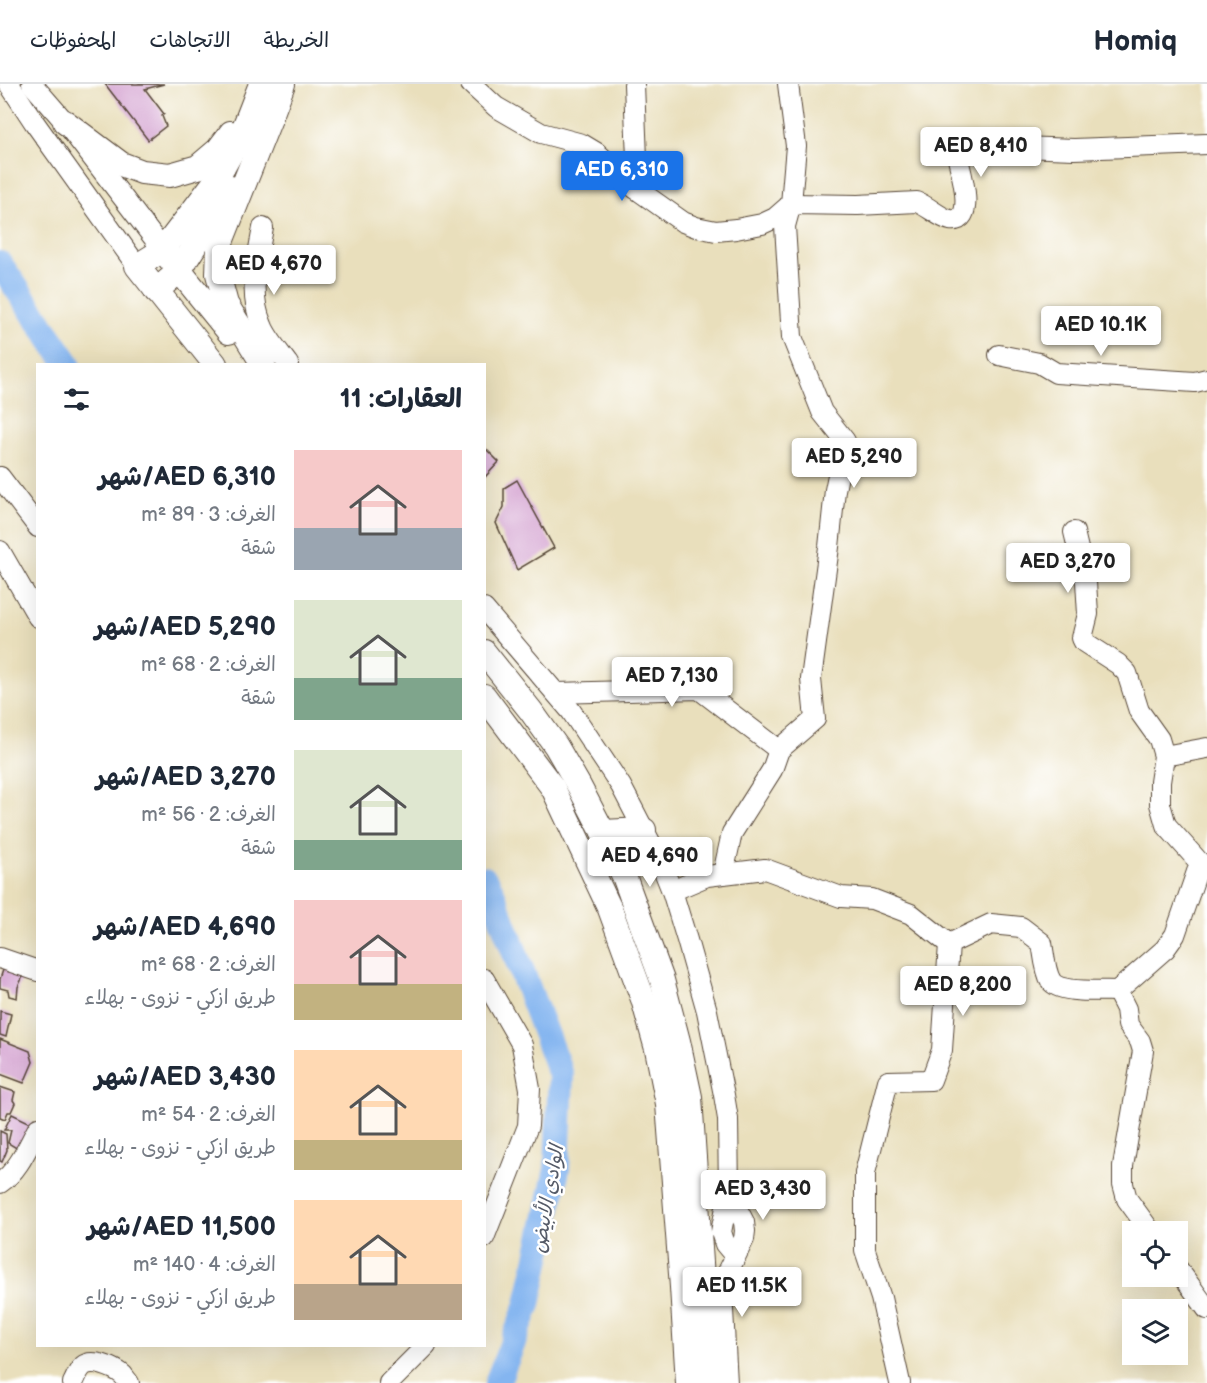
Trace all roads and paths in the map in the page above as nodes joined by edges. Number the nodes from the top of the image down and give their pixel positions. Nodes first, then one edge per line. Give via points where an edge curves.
1 (9, 84) edge
2 (32, 84) edge
3 (260, 84) edge
4 (283, 84) edge
5 (471, 84) edge
6 (634, 84) edge
7 (788, 84) edge
8 (271, 116) junction
9 (65, 122) junction
10 (1207, 144) edge
11 (635, 188) junction
12 (792, 204) junction
13 (263, 228) dead end
14 (163, 250) junction
15 (137, 266) junction
16 (179, 271) junction
17 (156, 291) junction
18 (999, 355) dead end
19 (214, 363) edge
20 (255, 363) edge
21 (262, 363) edge
22 (287, 363) edge
23 (1207, 379) edge
24 (0, 477) edge
25 (36, 524) edge
26 (1074, 532) dead end
27 (0, 551) edge
28 (486, 611) edge
29 (36, 614) edge
30 (486, 655) edge
31 (557, 693) junction
32 (486, 699) edge
33 (1207, 748) edge
34 (779, 750) junction
35 (1164, 756) junction
36 (644, 830) junction
37 (603, 832) junction
38 (1204, 864) edge
39 (723, 874) junction
40 (672, 891) junction
41 (949, 944) junction
42 (0, 958) edge
43 (36, 970) edge
44 (486, 982) edge
45 (1117, 991) junction
46 (36, 1132) edge
47 (0, 1183) edge
48 (1143, 1221) edge
49 (486, 1233) edge
50 (1188, 1283) edge
51 (682, 1287) junction
52 (1207, 1310) edge
53 (425, 1347) edge
54 (73, 1383) edge
55 (129, 1383) edge
56 (389, 1383) edge
57 (675, 1383) edge
58 (688, 1383) edge
59 (709, 1383) edge
60 (727, 1383) edge
61 (900, 1383) edge

1 - 15 street
2 - 9 street
3 - 9 main road via 218,150 198,167 170,175 142,172 121,164
3 - 14 main road via 242,133 215,182
4 - 8 main road
5 - 11 street via 496,107 541,133 582,144 597,153
6 - 11 street via 638,159
7 - 12 street via 795,146
8 - 16 main road
8 - 21 main road via 219,247 218,274 226,304
9 - 14 street
10 - 12 street via 1074,149 966,145 957,155 965,191 964,213 952,220 917,202
11 - 12 street via 683,222 716,231 762,224
12 - 34 street via 785,226 792,337 822,412 845,441 811,679 815,719
13 - 22 street via 255,271 255,299 262,326
14 - 15 main road
14 - 16 main road
15 - 17 main road
16 - 17 main road
16 - 20 main road
17 - 19 main road
18 - 23 street via 1039,363 1056,373 1195,382
24 - 25 street
26 - 35 street via 1086,582 1088,614 1082,638 1127,673 1139,711 1159,739
27 - 29 street
28 - 31 street
30 - 37 main road via 556,746
31 - 34 street via 699,689
31 - 36 street via 621,786
32 - 51 main road via 553,788 610,909 643,999 668,1104
33 - 35 street
34 - 39 street via 772,770 732,833
35 - 38 street via 1160,782 1166,825
36 - 37 main road
36 - 40 street
37 - 59 main road via 624,876 662,980 690,1097
38 - 45 street via 1175,935 1165,949
39 - 40 street via 707,876
39 - 41 street via 765,869 841,897 872,899 910,914
40 - 60 street via 706,1011 724,1095 729,1193 744,1222 744,1239 722,1291
41 - 45 street via 991,924 1021,927 1042,943 1053,983 1065,989
41 - 61 street via 942,1050 931,1080 888,1081 865,1173 865,1250 881,1298
42 - 43 street
44 - 49 street via 522,1045 530,1089 528,1126
45 - 48 street via 1126,1009 1128,1025 1143,1051 1123,1166 1127,1199
46 - 47 street via 18,1165
50 - 52 street
51 - 57 main road
51 - 58 main road
53 - 56 street
54 - 55 street via 81,1367 99,1364 122,1374

